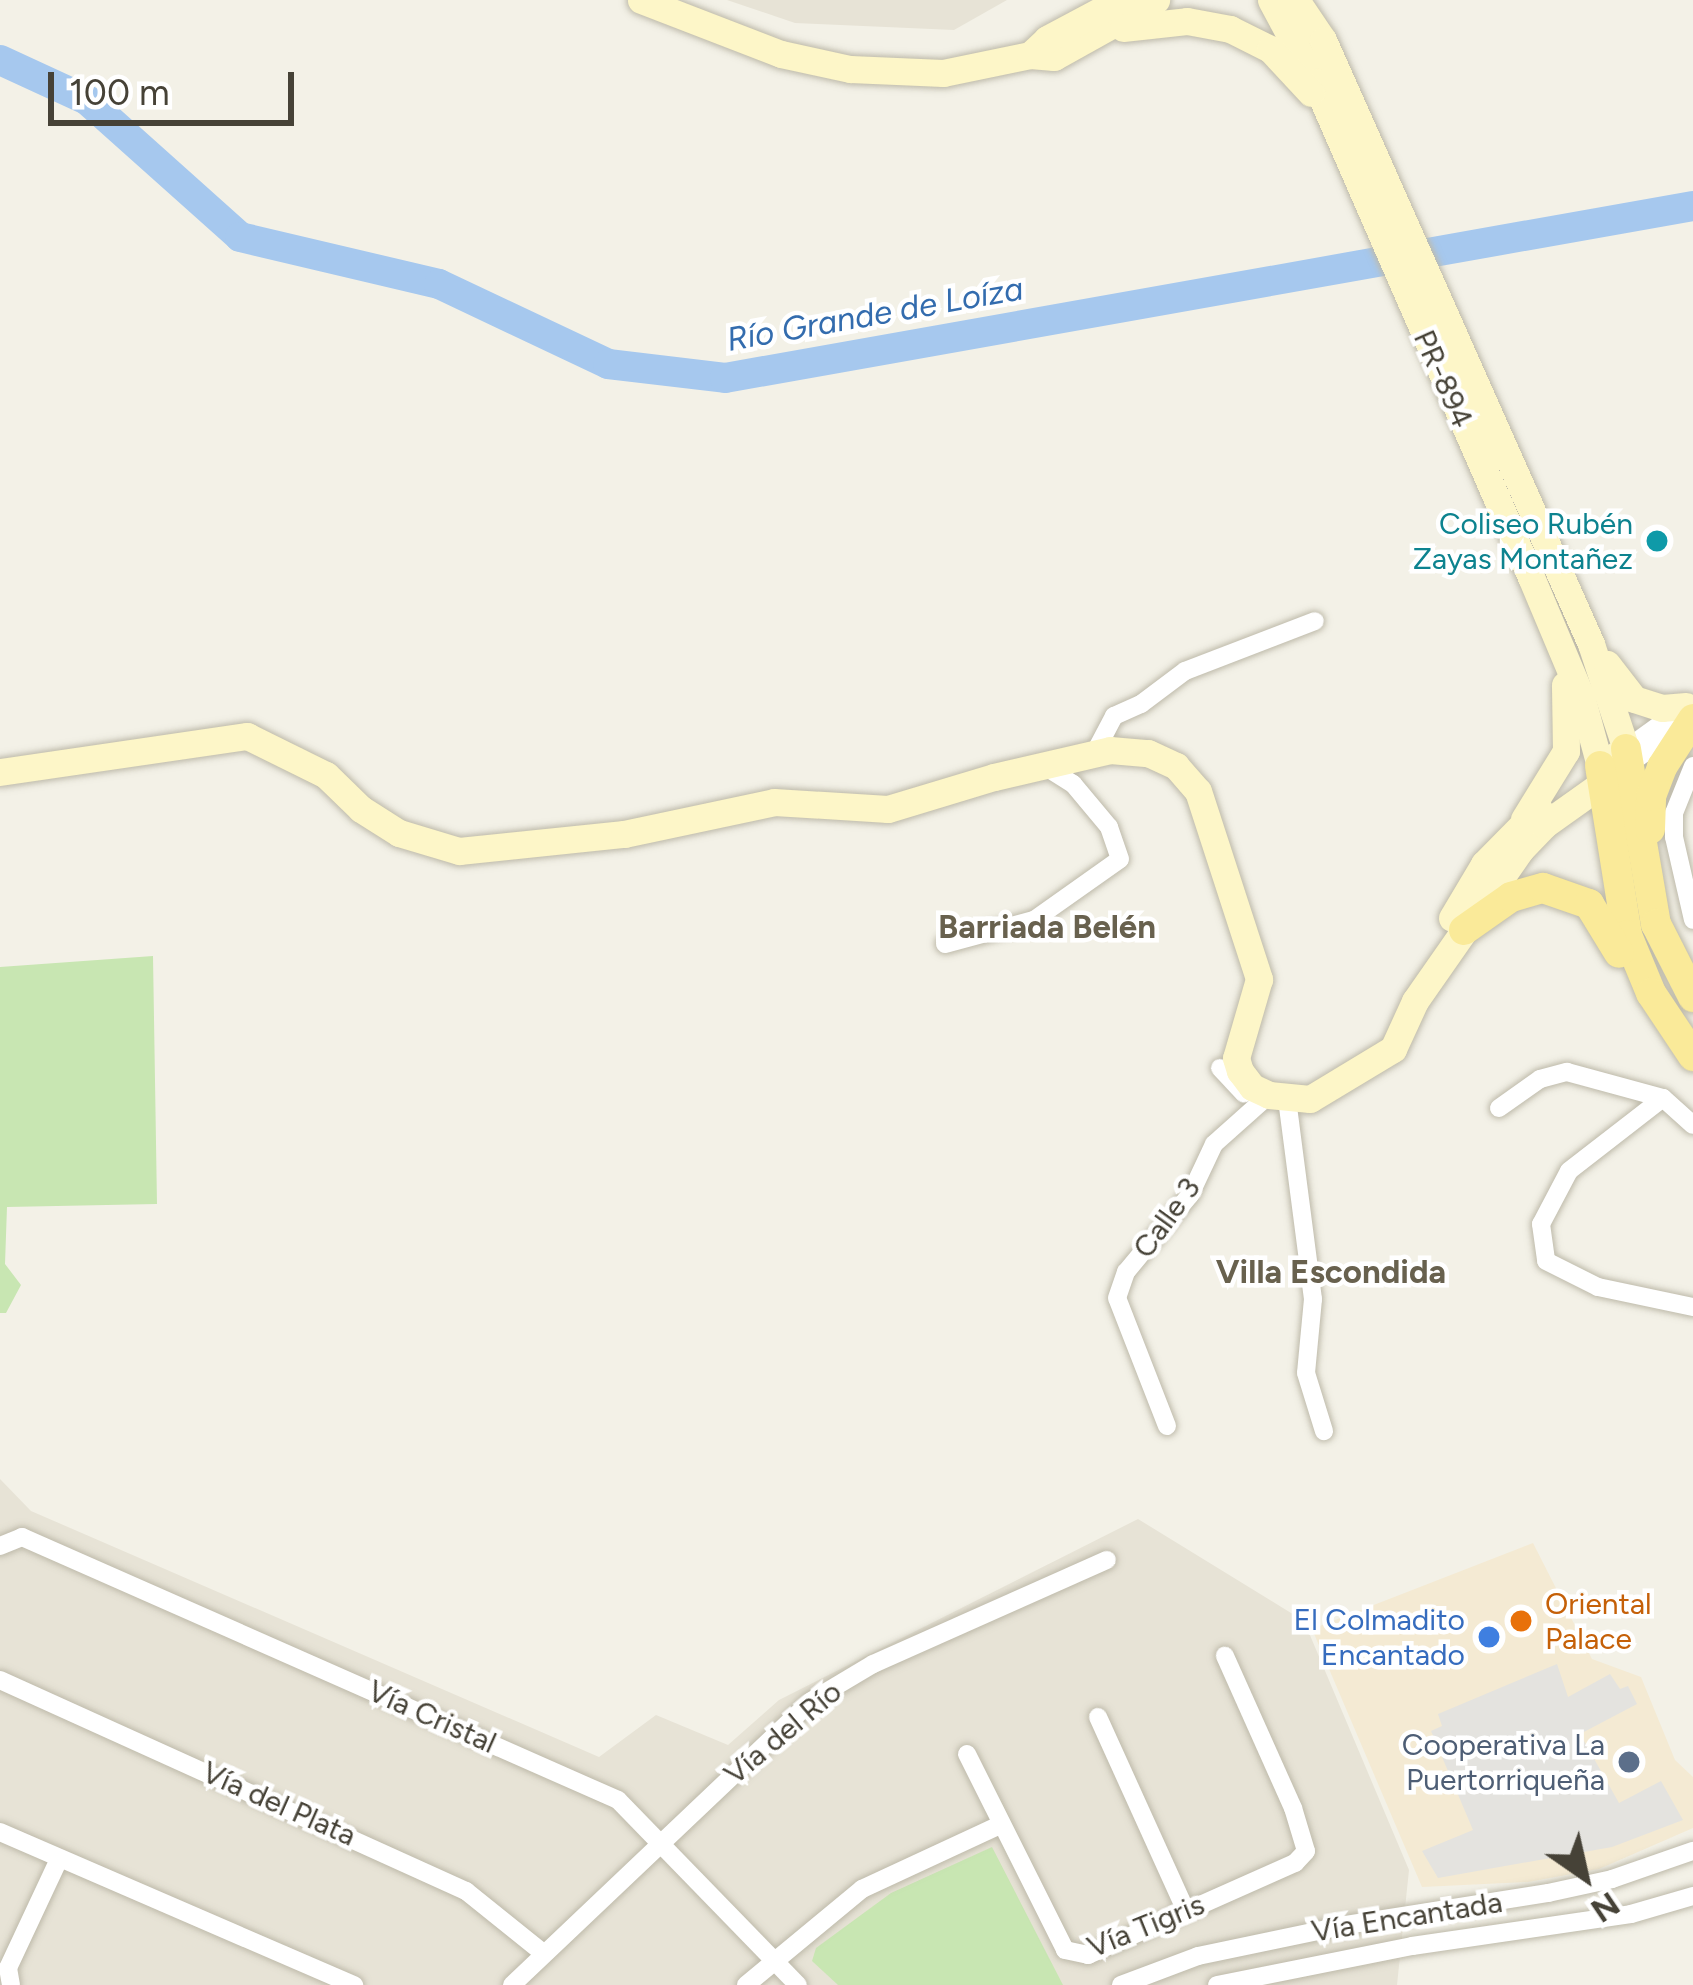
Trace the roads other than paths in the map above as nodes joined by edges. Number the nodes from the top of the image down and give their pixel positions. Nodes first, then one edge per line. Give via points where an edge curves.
1 (641, 0) edge
2 (1120, 0) edge
3 (1156, 0) edge
4 (1271, 0) edge
5 (1296, 0) edge
6 (1310, 0) edge
7 (1101, 34) junction
8 (1323, 40) junction
9 (1030, 56) junction
10 (1335, 101) junction
11 (1502, 477) junction
12 (1315, 621) dead end
13 (1591, 644) junction
14 (1562, 652) junction
15 (1691, 711) edge
16 (1094, 754) junction
17 (1042, 765) junction
18 (1614, 766) junction
19 (1693, 766) edge
20 (0, 772) edge
21 (1524, 819) junction
22 (1646, 881) junction
23 (1693, 920) edge
24 (1464, 930) junction
25 (945, 944) dead end
26 (1438, 968) junction
27 (1693, 997) edge
28 (1667, 1020) junction
29 (1693, 1056) edge
30 (1220, 1069) dead end
31 (1663, 1099) junction
32 (1271, 1100) junction
33 (1498, 1108) dead end
34 (1693, 1125) edge
35 (1693, 1307) edge
36 (1168, 1426) dead end
37 (1324, 1431) dead end
38 (5, 1544) edge
39 (1107, 1560) dead end
40 (1226, 1656) dead end
41 (0, 1680) edge
42 (1098, 1717) dead end
43 (967, 1754) dead end
44 (1000, 1825) junction
45 (0, 1832) edge
46 (660, 1840) junction
47 (1693, 1850) edge
48 (59, 1859) junction
49 (1693, 1896) edge
50 (1186, 1911) junction
51 (543, 1953) junction
52 (774, 1961) junction
53 (11, 1985) edge
54 (354, 1985) edge
55 (512, 1985) edge
56 (746, 1985) edge
57 (798, 1985) edge
58 (1121, 1985) edge
59 (1217, 1985) edge

1 - 9 main road via 782,54 850,69 943,73
2 - 9 main road
3 - 7 main road
4 - 10 main road, PR-894 / PR-894
5 - 8 main road, PR-894 / PR-894
6 - 8 main road
7 - 9 main road via 1054,57
7 - 10 main road via 1160,21 1229,29 1270,49
8 - 10 main road, PR-894 / PR-894
10 - 11 main road, PR-894 / PR-894
11 - 13 main road, PR-894 / PR-894
11 - 14 main road, PR-894 / PR-894
12 - 16 street via 1185,671 1114,716
13 - 15 main road via 1634,699
13 - 18 main road, PR-894 / PR-894
14 - 18 main road, PR-894 / PR-894
14 - 21 main road via 1565,751
15 - 18 street
15 - 22 main road via 1652,796 1654,864
16 - 17 main road
16 - 32 main road via 1148,753 1176,766 1198,791 1259,979 1236,1058 1244,1079
17 - 20 main road via 888,809 774,802 624,834 459,850 399,833 326,775 247,736
17 - 25 street via 1073,784 1109,827 1120,859 1034,920
18 - 21 main road
18 - 22 main road
18 - 24 main road via 1533,835
18 - 28 main road via 1624,922
19 - 23 street via 1674,813 1674,837
21 - 26 main road via 1449,924
22 - 27 main road via 1656,924
24 - 26 main road
24 - 28 main road via 1525,892 1578,898 1599,914 1648,1008
26 - 32 main road via 1393,1049 1325,1095
28 - 29 main road
30 - 32 street
31 - 33 street via 1568,1072 1540,1079
31 - 34 street
31 - 35 street via 1569,1171 1540,1224 1546,1261 1598,1287
32 - 36 street, Calle 3 via 1214,1144 1190,1195 1126,1272 1117,1298
32 - 37 street via 1313,1299 1306,1373
38 - 46 street, Vía Cristal via 22,1538 619,1800
39 - 46 street, Vía del Río via 873,1664 812,1701
40 - 50 street, Vía Tigris via 1306,1851
41 - 51 street, Vía del Plata via 466,1891
42 - 50 street
43 - 44 street, Vía Tigris
44 - 50 street, Vía Tigris via 1065,1950 1088,1954
44 - 52 street via 862,1889
45 - 48 street
46 - 51 street, Vía del Río
46 - 52 street, Vía Cristal
47 - 58 street, Vía Encantada via 1548,1893 1198,1956
48 - 53 street via 8,1968
48 - 54 street
49 - 59 street, Vía Encantada via 1631,1914
51 - 55 street, Vía del Río
52 - 56 street
52 - 57 street, Vía Cristal

